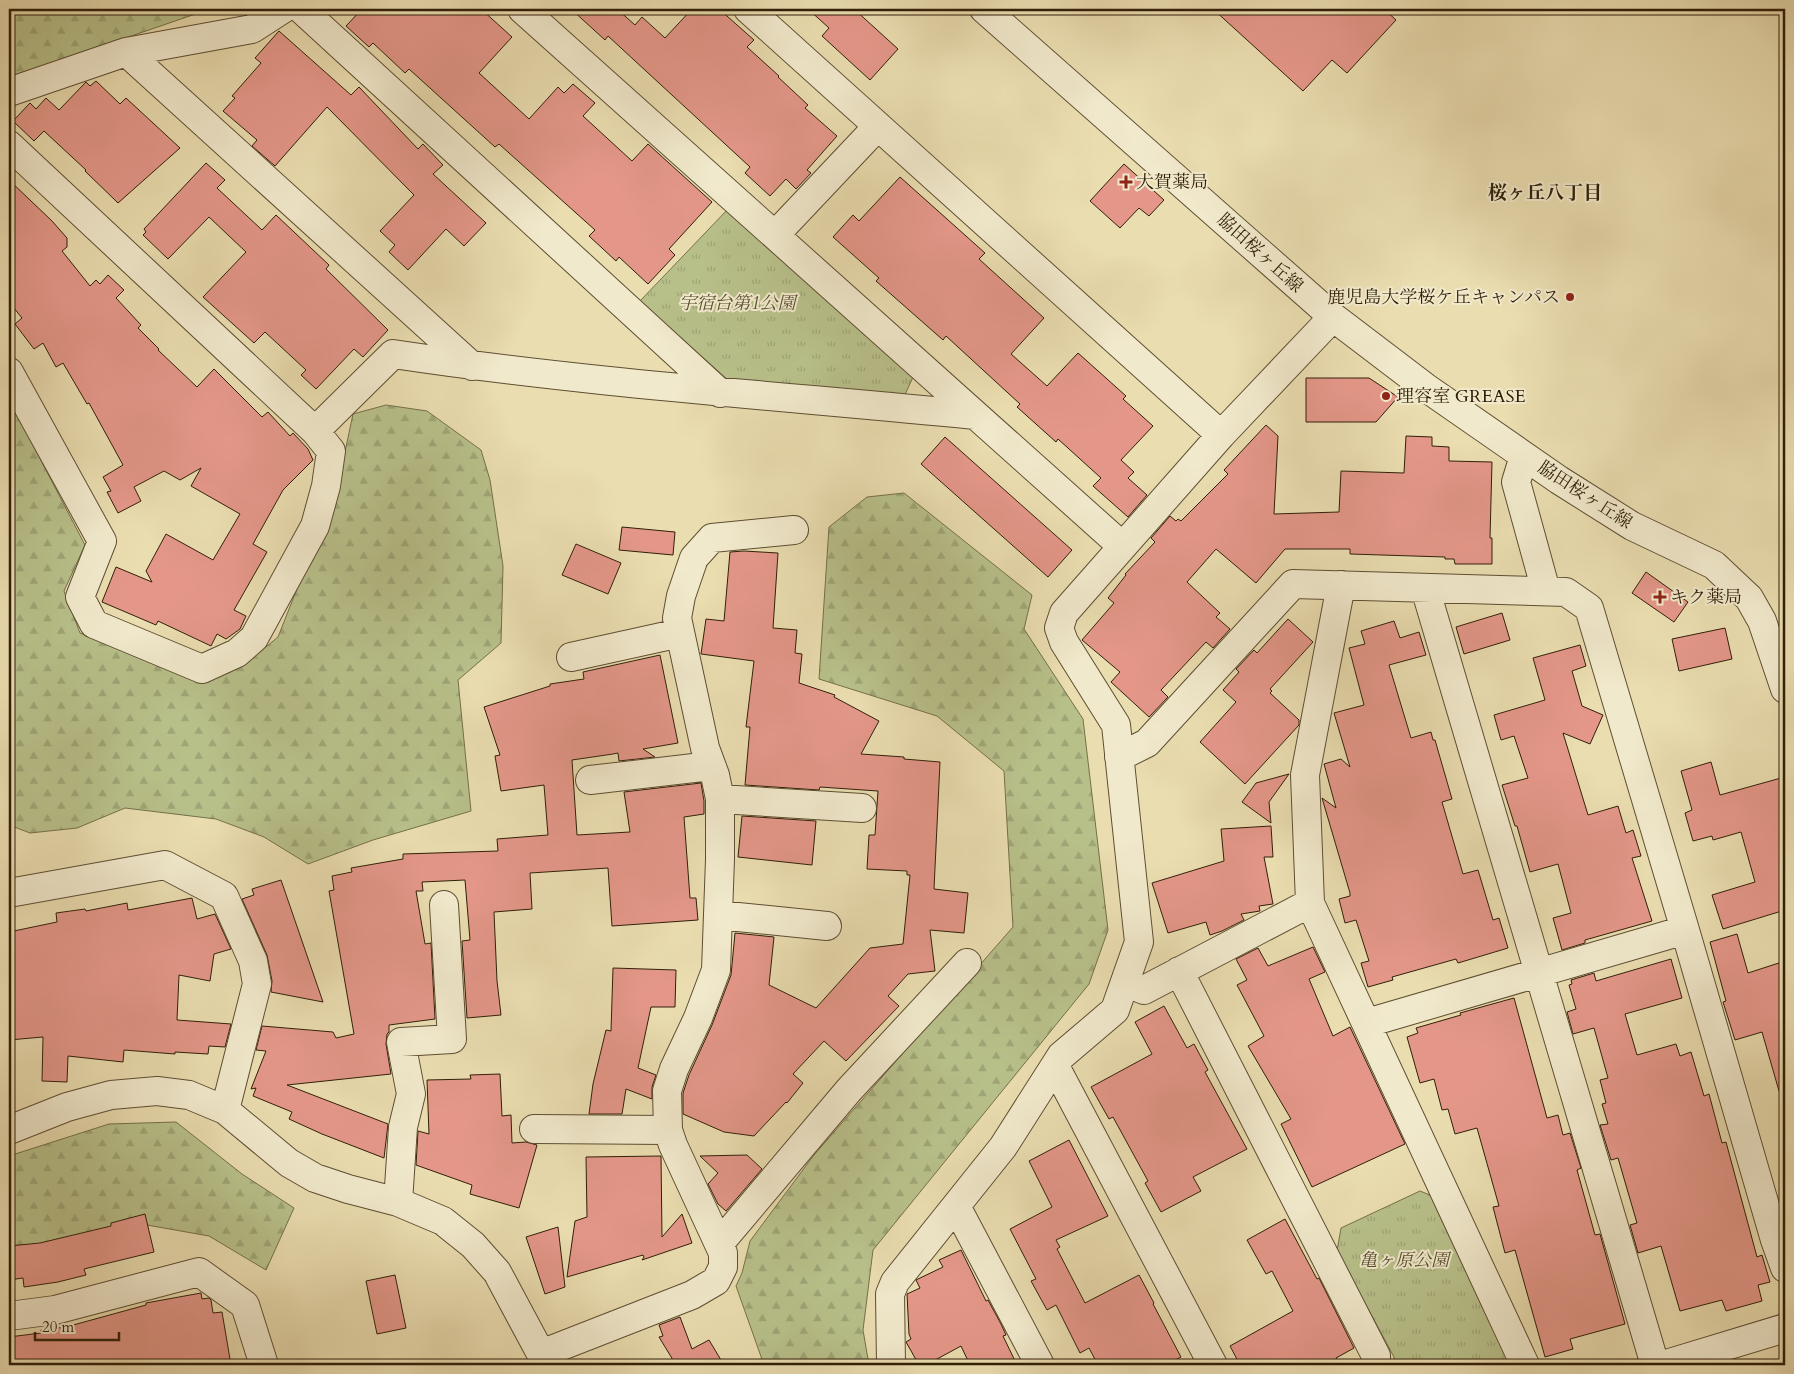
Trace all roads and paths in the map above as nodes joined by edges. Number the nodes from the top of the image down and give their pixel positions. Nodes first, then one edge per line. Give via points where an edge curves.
1 (282, 9) edge
2 (301, 9) edge
3 (522, 9) edge
4 (748, 9) edge
5 (984, 9) edge
6 (126, 52) junction
7 (9, 92) edge
8 (878, 126) junction
9 (9, 145) edge
10 (775, 235) junction
11 (1332, 317) junction
12 (472, 366) junction
13 (9, 372) edge
14 (720, 393) junction
15 (975, 415) junction
16 (315, 430) junction
17 (1221, 435) junction
18 (1524, 456) junction
19 (794, 530) dead end
20 (1122, 546) junction
21 (1341, 585) junction
22 (1425, 588) junction
23 (1546, 591) junction
24 (680, 633) junction
25 (571, 657) dead end
26 (1785, 689) edge
27 (1118, 757) junction
28 (711, 766) junction
29 (590, 780) dead end
30 (720, 799) junction
31 (862, 808) dead end
32 (9, 893) edge
33 (1310, 903) junction
34 (444, 905) dead end
35 (718, 915) junction
36 (827, 926) dead end
37 (1685, 930) junction
38 (968, 963) dead end
39 (1179, 971) junction
40 (1539, 972) junction
41 (1125, 982) junction
42 (1366, 1023) junction
43 (1055, 1066) junction
44 (226, 1110) junction
45 (534, 1129) dead end
46 (9, 1130) edge
47 (668, 1130) junction
48 (398, 1202) junction
49 (956, 1206) junction
50 (719, 1244) junction
51 (1785, 1268) edge
52 (9, 1316) edge
53 (1785, 1328) edge
54 (545, 1360) edge
55 (264, 1365) edge
56 (891, 1365) edge
57 (1040, 1365) edge
58 (1213, 1365) edge
59 (1376, 1365) edge
60 (1525, 1365) edge
61 (1655, 1365) edge
62 (1663, 1365) edge

1 - 6 street via 252,30
2 - 14 street
3 - 10 street
4 - 8 street
5 - 11 street, 脇田桜ヶ丘線
6 - 7 street
6 - 12 street
8 - 10 street
8 - 17 street
9 - 16 street
10 - 15 street
11 - 17 street
11 - 18 street, 脇田桜ヶ丘線
12 - 14 street
12 - 16 street via 393,354
13 - 16 street via 102,541 80,597 94,624 202,669 237,653 254,638 315,526 326,486 331,450
14 - 15 street
15 - 20 street
17 - 20 street
18 - 23 street via 1516,482
18 - 26 street, 脇田桜ヶ丘線 via 1632,526 1714,565 1749,598 1762,621
19 - 24 street via 712,538 694,558 681,596 677,618
20 - 27 street via 1064,613 1059,628 1064,642 1116,725
21 - 22 street
21 - 27 street via 1293,584 1147,743
21 - 33 street via 1305,775
22 - 23 street
22 - 40 street
23 - 37 street via 1566,592 1589,608
24 - 25 street
24 - 28 street
27 - 41 street via 1139,942
28 - 29 street
28 - 30 street
30 - 31 street
30 - 35 street
32 - 44 street via 166,865 224,896 253,961 257,984
33 - 39 street
33 - 42 street
34 - 48 street via 452,1039 401,1042 411,1094 402,1127
35 - 36 street
35 - 47 street via 716,970 667,1091
37 - 40 street
37 - 51 street
38 - 50 street via 849,1090
39 - 41 street via 1144,990
39 - 59 street via 1376,1356
40 - 42 street
40 - 61 street
41 - 43 street via 1115,1010 1061,1056
42 - 60 street
43 - 49 street via 1003,1146
43 - 58 street
44 - 46 street via 189,1095 157,1091 111,1095 67,1107
44 - 48 street via 289,1163 315,1178
45 - 47 street
47 - 50 street
48 - 54 street via 443,1222 473,1245 497,1272
49 - 56 street via 895,1282 890,1294
49 - 57 street
50 - 54 street via 723,1267 716,1281 692,1295
52 - 55 street via 55,1310 199,1272 245,1305
53 - 62 street

